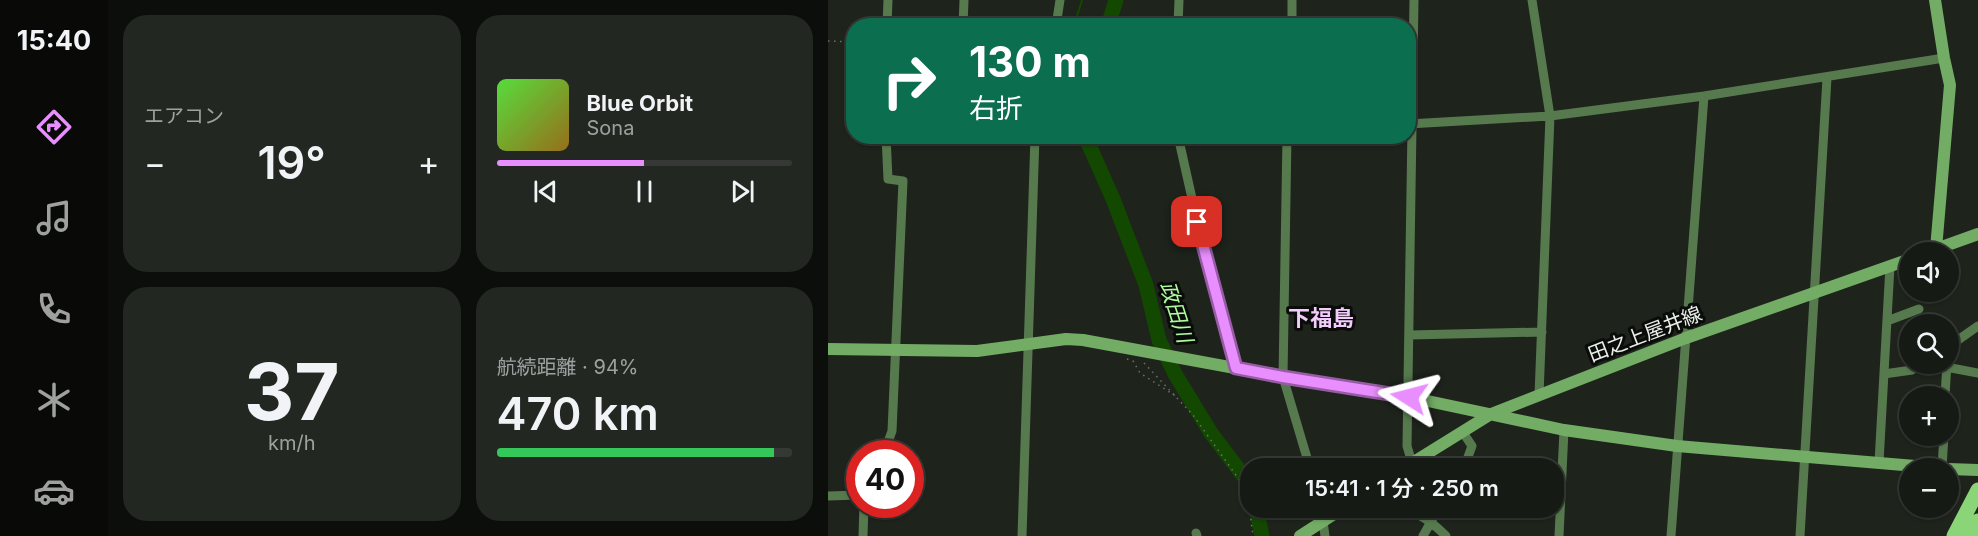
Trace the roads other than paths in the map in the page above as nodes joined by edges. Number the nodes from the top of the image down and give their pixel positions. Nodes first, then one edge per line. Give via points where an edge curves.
1 (888, 0) edge
2 (964, 0) edge
3 (1060, 0) edge
4 (1179, 0) edge
5 (1292, 0) edge
6 (1414, 0) edge
7 (1532, 0) edge
8 (1935, 0) edge
9 (887, 18) edge
10 (963, 18) edge
11 (1057, 18) edge
12 (1178, 18) edge
13 (1292, 18) edge
14 (1413, 18) edge
15 (1944, 58) junction
16 (1827, 78) junction
17 (1704, 96) junction
18 (1550, 116) junction
19 (1416, 124) edge
20 (886, 144) edge
21 (1035, 144) edge
22 (1180, 144) edge
23 (1287, 144) edge
24 (1410, 144) edge
25 (1978, 234) edge
26 (1933, 242) edge
27 (1955, 242) edge
28 (1899, 263) edge
29 (1890, 266) junction
30 (1815, 293) junction
31 (1920, 309) dead end
32 (1887, 321) junction
33 (1978, 326) edge
34 (1542, 332) junction
35 (1410, 335) junction
36 (1686, 338) junction
37 (1959, 339) edge
38 (1028, 344) junction
39 (828, 349) edge
40 (896, 351) junction
41 (1236, 368) junction
42 (1959, 368) edge
43 (1899, 372) edge
44 (1978, 372) edge
45 (1884, 374) junction
46 (1283, 377) junction
47 (1539, 395) junction
48 (1409, 397) junction
49 (1491, 414) junction
50 (1564, 430) junction
51 (1462, 431) junction
52 (889, 440) edge
53 (1677, 446) junction
54 (1805, 456) junction
55 (1307, 458) edge
56 (1407, 458) edge
57 (1421, 458) edge
58 (1468, 458) edge
59 (1879, 462) junction
60 (1899, 464) edge
61 (1959, 469) edge
62 (1978, 470) edge
63 (1978, 490) edge
64 (846, 495) edge
65 (828, 496) edge
66 (864, 518) edge
67 (1321, 518) edge
68 (1325, 518) edge
69 (1424, 518) edge
70 (1433, 518) edge
71 (1978, 521) edge
72 (1431, 522) junction
73 (863, 536) edge
74 (1022, 536) edge
75 (1300, 536) edge
76 (1324, 536) edge
77 (1423, 536) edge
78 (1446, 536) edge
79 (1558, 536) edge
80 (1671, 536) edge
81 (1800, 536) edge
82 (1954, 536) edge
83 (1970, 536) edge

1 - 9 street
2 - 10 street
3 - 11 street
4 - 12 street
5 - 13 street
6 - 14 street
7 - 18 street
8 - 15 street
15 - 16 street
15 - 26 street via 1950,85
16 - 17 street
16 - 30 street
17 - 18 street
17 - 36 street
18 - 19 street
18 - 34 street
20 - 40 street via 888,179 903,181
21 - 38 street
22 - 41 street
23 - 46 street
24 - 35 street
25 - 27 street
28 - 29 street, 田之上屋井線
29 - 30 street, 田之上屋井線
29 - 32 street
30 - 36 street, 田之上屋井線
30 - 54 street
31 - 32 street
32 - 45 street
33 - 37 street
34 - 35 street
34 - 47 street
35 - 48 street
36 - 47 street, 田之上屋井線
36 - 53 street
38 - 40 street via 977,351
38 - 41 street via 1083,340
38 - 74 street
39 - 40 street
40 - 52 street
41 - 46 street
42 - 44 street
43 - 45 street
45 - 59 street
46 - 48 street
46 - 55 street
47 - 49 street, 田之上屋井線
48 - 49 street
48 - 56 street
49 - 50 street
49 - 51 street, 田之上屋井線
50 - 53 street
50 - 79 street
51 - 57 street, 田之上屋井線
51 - 58 street via 1472,446
53 - 54 street
53 - 80 street
54 - 59 street
54 - 81 street
59 - 60 street
61 - 62 street
63 - 82 main road
64 - 65 street
66 - 73 street
67 - 75 street
68 - 76 street
69 - 72 street
70 - 72 street
71 - 83 main road
72 - 77 street
72 - 78 street

